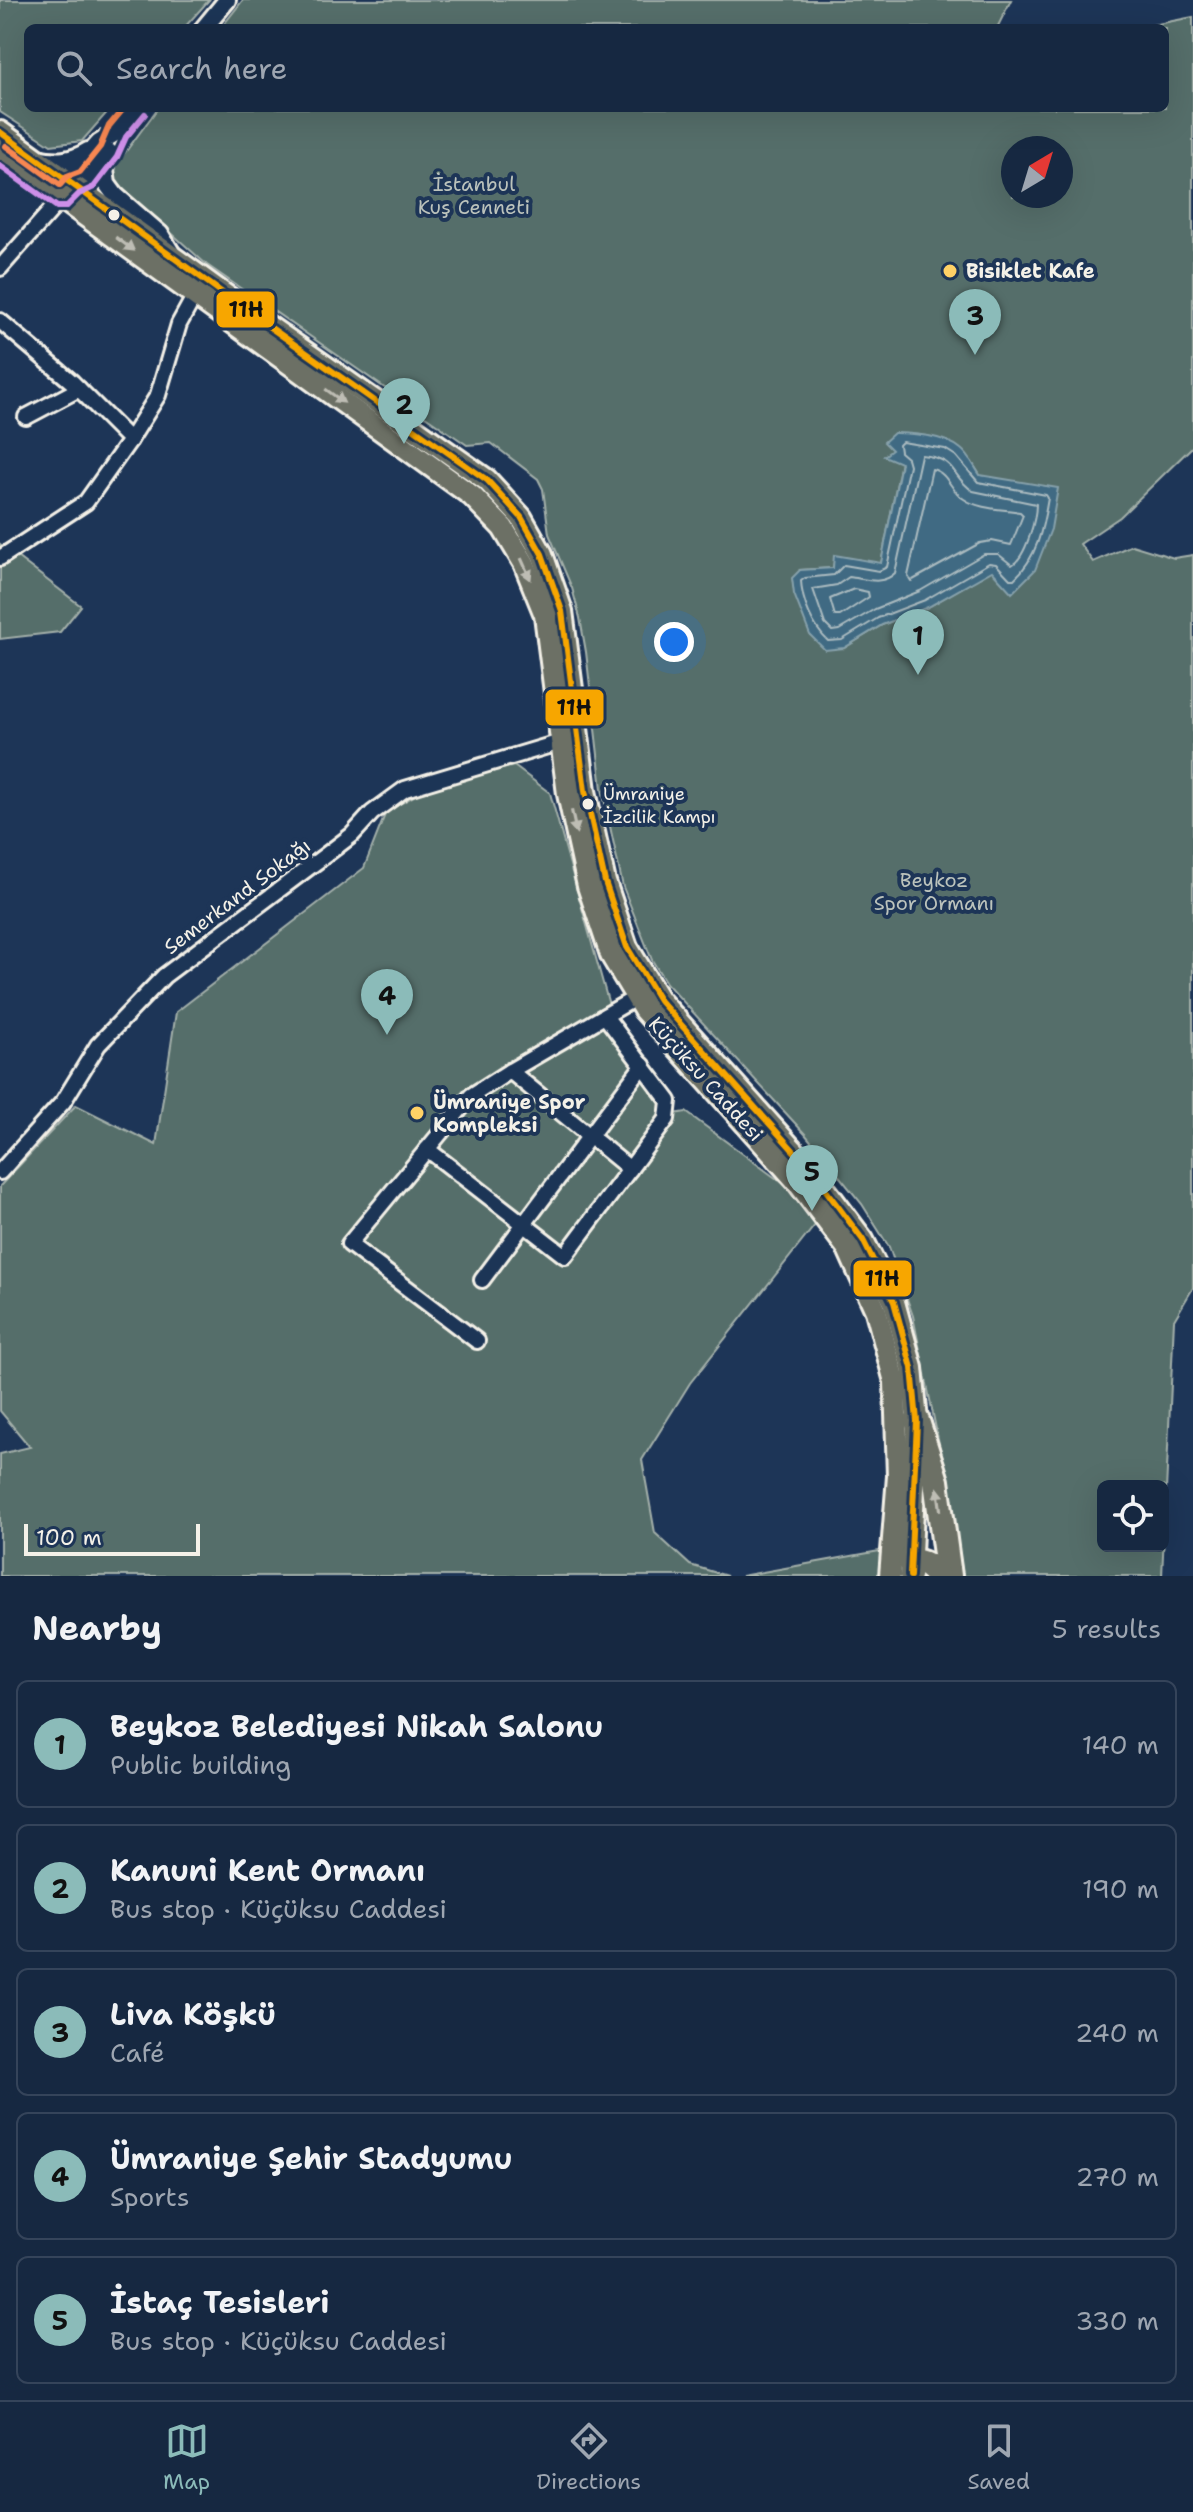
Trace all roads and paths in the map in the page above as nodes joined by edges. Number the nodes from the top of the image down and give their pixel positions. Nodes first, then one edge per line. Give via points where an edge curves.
1 (227, 0) edge
2 (207, 24) edge
3 (134, 112) edge
4 (0, 132) edge
5 (0, 145) edge
6 (104, 148) junction
7 (0, 154) edge
8 (36, 158) junction
9 (67, 192) junction
10 (175, 259) junction
11 (0, 268) edge
12 (195, 295) junction
13 (0, 321) edge
14 (258, 330) junction
15 (79, 389) junction
16 (26, 417) dead end
17 (130, 440) junction
18 (0, 558) edge
19 (570, 740) junction
20 (644, 992) junction
21 (605, 1016) junction
22 (643, 1065) junction
23 (510, 1071) junction
24 (590, 1136) junction
25 (427, 1149) junction
26 (630, 1169) junction
27 (0, 1172) edge
28 (524, 1224) junction
29 (863, 1261) junction
30 (482, 1280) dead end
31 (477, 1341) dead end
32 (917, 1421) junction
33 (900, 1572) edge
34 (937, 1576) edge
35 (949, 1576) edge

1 - 2 street
3 - 6 street
4 - 8 main road, Küçüksu Caddesi
5 - 9 main road
6 - 8 street via 68,160
6 - 9 street via 73,172
6 - 10 street via 107,184 160,234
7 - 9 main road, Küçüksu Caddesi
8 - 9 main road, Küçüksu Caddesi
9 - 10 main road, Küçüksu Caddesi
9 - 11 street
9 -> 12 main road, Küçüksu Caddesi
10 - 14 main road, Küçüksu Caddesi
12 - 14 main road, Küçüksu Caddesi
12 - 17 street via 179,324 158,395
13 - 15 street
14 - 19 main road, Küçüksu Caddesi via 487,480 521,517 542,554 562,611 557,640
15 - 16 street
15 - 17 street
17 - 18 street via 86,502
19 - 20 main road, Küçüksu Caddesi via 605,882
19 - 27 street, Semerkand Sokağı via 405,789 372,813 342,843 164,976 98,1045 63,1102
20 - 21 street
20 - 29 main road, Küçüksu Caddesi via 659,1000 810,1169 863,1240
21 - 22 street
21 - 23 street
22 - 24 street
22 - 26 street via 669,1101 667,1119
23 - 24 street
23 - 25 street via 471,1096
24 - 26 street
24 - 28 street
25 - 28 street
25 - 31 street via 349,1244
26 - 28 street via 565,1256
28 - 30 street
29 - 32 main road, Küçüksu Caddesi via 894,1302 912,1368
29 - 33 main road, Küçüksu Caddesi via 895,1382
32 - 33 main road, Küçüksu Caddesi
35 -> 32 highway via 936,1481
33 - 34 highway via 922,1562

